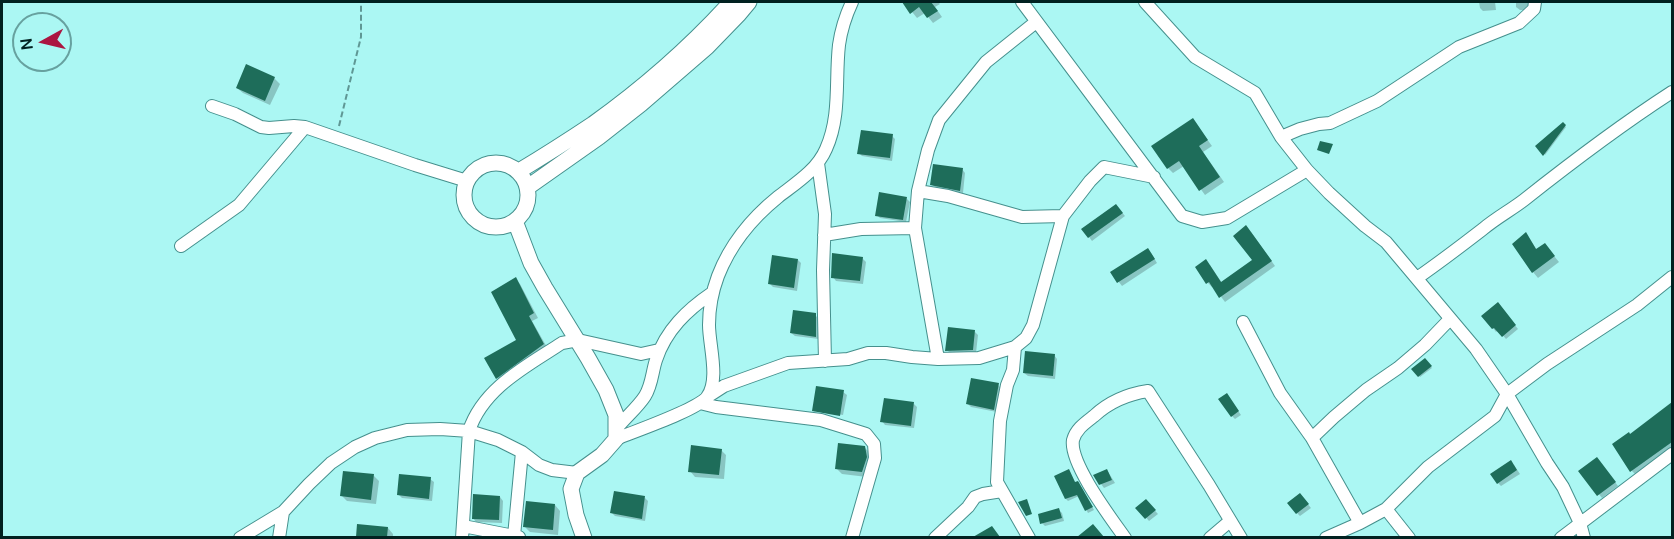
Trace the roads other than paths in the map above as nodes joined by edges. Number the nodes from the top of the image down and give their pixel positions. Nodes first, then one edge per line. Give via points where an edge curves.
1 (731, 2) edge
2 (749, 2) edge
3 (852, 2) edge
4 (1022, 2) edge
5 (1145, 2) edge
6 (1535, 2) edge
7 (1036, 22) junction
8 (1672, 92) edge
9 (212, 106) dead end
10 (305, 127) junction
11 (1281, 137) junction
12 (818, 163) junction
13 (1307, 170) junction
14 (519, 171) junction
15 (1154, 177) junction
16 (467, 181) junction
17 (528, 187) junction
18 (918, 191) junction
19 (1063, 216) junction
20 (515, 221) junction
21 (915, 228) junction
22 (824, 235) junction
23 (181, 246) dead end
24 (1417, 278) junction
25 (1672, 278) edge
26 (712, 293) junction
27 (1450, 319) junction
28 (1243, 322) dead end
29 (578, 340) junction
30 (1015, 347) junction
31 (659, 350) junction
32 (938, 359) junction
33 (825, 361) junction
34 (1507, 394) junction
35 (704, 400) junction
36 (469, 431) junction
37 (617, 433) junction
38 (1312, 438) junction
39 (522, 452) junction
40 (1672, 454) edge
41 (577, 473) junction
42 (1002, 492) junction
43 (1386, 509) junction
44 (283, 512) junction
45 (1230, 521) junction
46 (1360, 523) junction
47 (1580, 523) junction
48 (462, 532) edge
49 (240, 537) edge
50 (279, 537) edge
51 (517, 537) edge
52 (584, 537) edge
53 (852, 537) edge
54 (935, 537) edge
55 (1029, 537) edge
56 (1125, 537) edge
57 (1210, 537) edge
58 (1240, 537) edge
59 (1326, 537) edge
60 (1409, 537) edge
61 (1561, 537) edge
62 (1584, 537) edge

1 - 14 street via 709,27 647,81 594,123
2 - 17 street via 706,47 641,104
3 - 12 street via 839,46 835,119
4 - 7 street
5 - 11 street via 1195,57 1255,93
6 - 11 street via 1534,9 1519,23 1459,47 1377,101 1330,123
7 - 15 street
7 - 18 street via 986,62 939,120
8 - 24 street
9 - 10 street via 261,127
10 - 16 street
10 - 23 street via 239,205
11 - 13 street
12 - 22 street
12 - 26 street via 753,220 722,267
13 - 15 street via 1227,218 1202,222 1182,216
13 - 24 street via 1386,242
14 - 16 street via 511,165 490,162 472,172
14 - 17 street
15 - 19 street via 1104,167
16 - 20 street via 464,193 471,216 492,227
17 - 20 street via 524,212
18 - 19 street via 1022,217
18 - 21 street
19 - 30 street via 1033,325
20 - 29 street via 531,263
21 - 22 street
21 - 32 street
22 - 33 street
24 - 27 street
25 - 34 street
26 - 31 street via 677,321
26 - 35 street via 709,322 714,378
27 - 34 street
27 - 38 street via 1425,345
28 - 38 street via 1280,393
29 - 31 street via 641,354
29 - 36 street via 562,343 505,381 482,406
29 - 37 street via 606,390 616,415
30 - 32 street via 979,358
30 - 42 street via 1000,422 997,482
31 - 37 street via 645,397
32 - 33 street via 868,353
33 - 35 street via 788,363 724,386
34 - 43 street via 1495,416 1428,467
34 - 47 street
35 - 37 street via 681,413
35 - 53 street via 716,407 821,420 866,434 874,444 874,458
36 - 39 street
36 - 44 street via 407,430 354,447 331,463
36 - 48 street
37 - 41 street via 602,455
38 - 46 street
39 - 41 street via 552,470
39 - 51 street
40 - 47 street
41 - 52 street via 572,499
42 - 54 street via 975,497
42 - 55 street
43 - 46 street
43 - 60 street
44 - 49 street
44 - 50 street
45 - 56 street via 1148,391 1126,395 1101,410 1078,429 1073,441 1074,458
45 - 57 street
45 - 58 street
46 - 59 street
47 - 61 street
47 - 62 street
48 - 51 street

